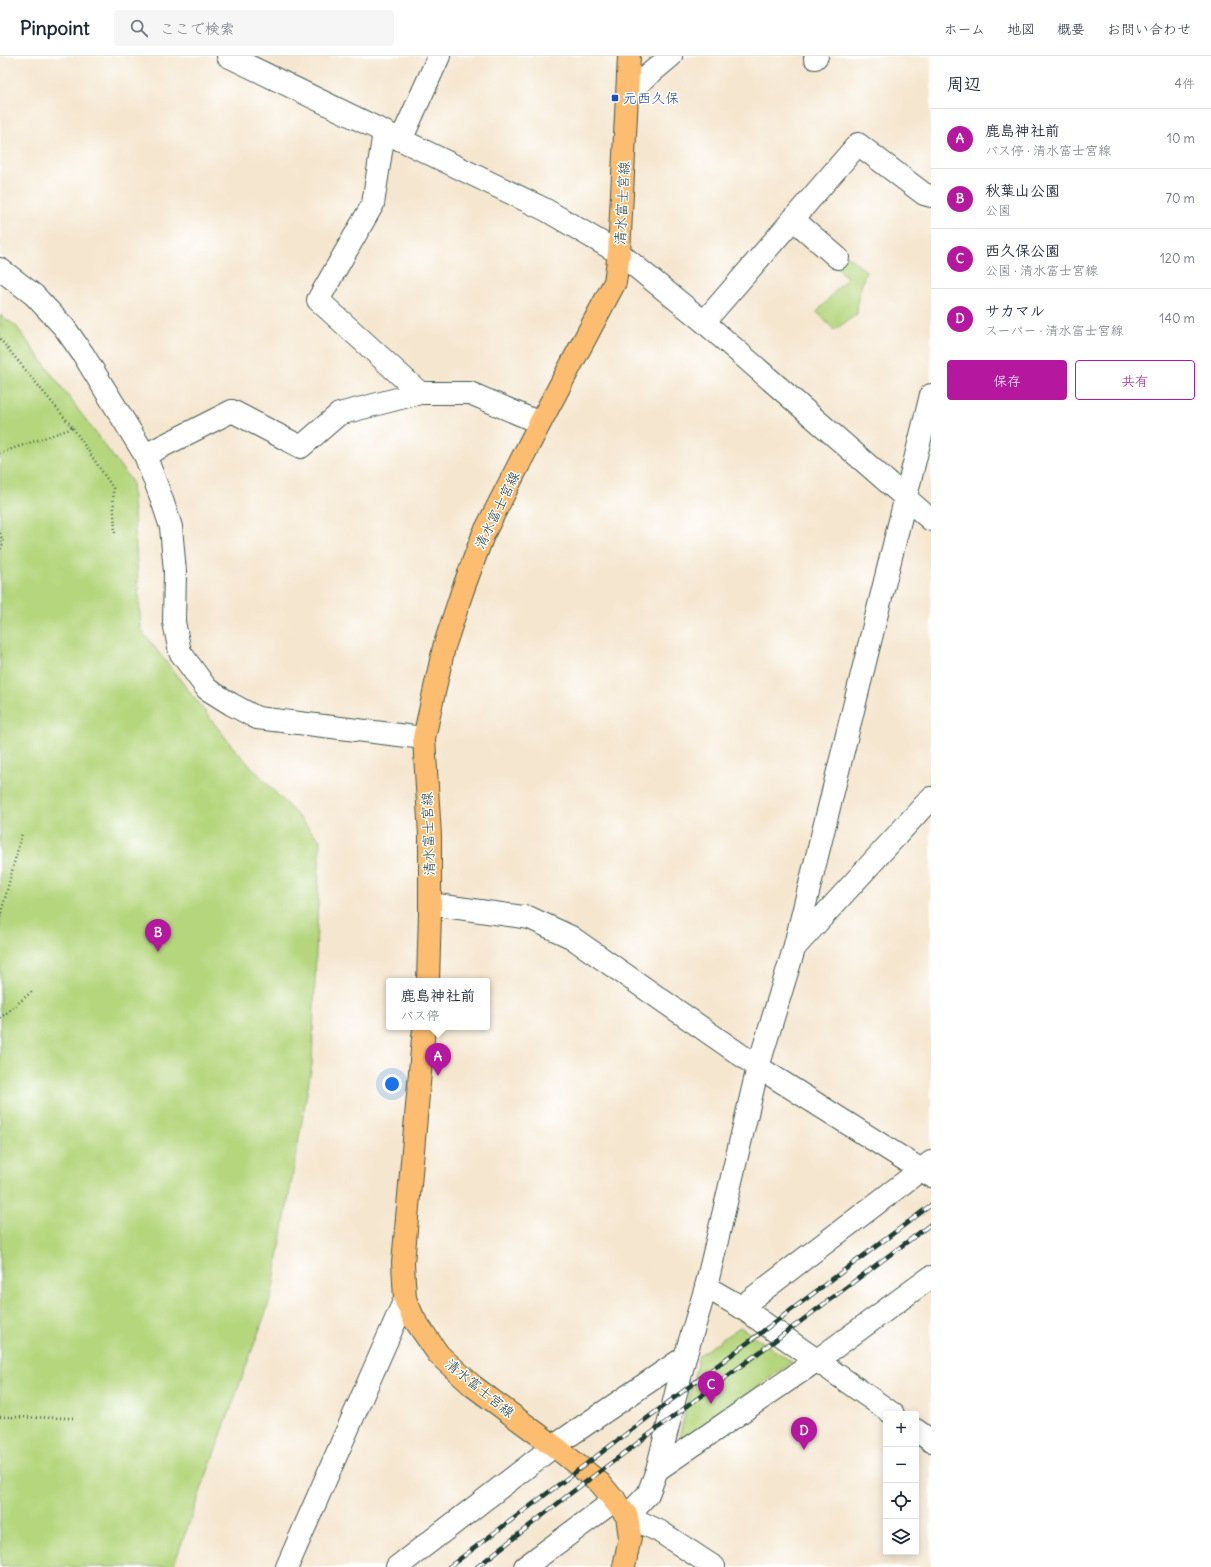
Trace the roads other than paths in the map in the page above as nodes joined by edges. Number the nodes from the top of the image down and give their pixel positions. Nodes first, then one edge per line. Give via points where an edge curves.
1 (228, 56) edge
2 (439, 56) edge
3 (629, 56) edge
4 (671, 56) edge
5 (628, 92) junction
6 (392, 136) junction
7 (931, 196) edge
8 (792, 219) junction
9 (619, 253) junction
10 (838, 258) dead end
11 (0, 269) edge
12 (704, 322) junction
13 (420, 393) junction
14 (931, 396) edge
15 (540, 423) junction
16 (145, 455) junction
17 (905, 497) junction
18 (931, 520) edge
19 (424, 738) junction
20 (927, 812) edge
21 (430, 904) junction
22 (794, 949) junction
23 (428, 978) edge
24 (424, 1030) edge
25 (758, 1067) junction
26 (928, 1169) edge
27 (931, 1278) edge
28 (706, 1287) junction
29 (405, 1299) junction
30 (741, 1307) junction
31 (685, 1357) junction
32 (816, 1361) junction
33 (889, 1411) edge
34 (919, 1432) edge
35 (931, 1440) edge
36 (554, 1446) junction
37 (657, 1470) junction
38 (621, 1508) junction
39 (287, 1567) edge
40 (397, 1567) edge
41 (525, 1567) edge
42 (624, 1567) edge
43 (714, 1567) edge

1 - 6 street
2 - 6 street
3 - 5 main road, 清水富士宮線
4 - 5 street
5 - 9 main road, 清水富士宮線
6 - 9 street via 546,210
6 - 13 street via 373,204 318,300
7 - 8 street via 924,194 858,144
8 - 10 street
8 - 12 street
9 - 12 street
9 - 15 main road, 清水富士宮線 via 615,282
11 - 16 street via 34,295 64,327
12 - 17 street
13 - 15 street via 470,393
13 - 16 street via 339,414 301,447 232,411
14 - 17 street
15 - 19 main road, 清水富士宮線 via 483,535 462,592 444,647
16 - 19 street via 162,497 170,526 175,572 174,622 180,652 207,689 257,718
17 - 18 street
17 - 22 street
19 - 21 main road, 清水富士宮線 via 430,836
20 - 22 street
21 - 23 main road, 清水富士宮線
21 - 25 street via 530,918 571,937
22 - 25 street
24 - 29 main road, 清水富士宮線 via 403,1263
25 - 26 street
25 - 28 street
26 - 30 street
27 - 32 street
28 - 30 street
28 - 31 street
29 - 36 main road, 清水富士宮線 via 414,1319 439,1355 473,1386
29 - 39 street
30 - 32 street
31 - 36 street
31 - 37 street
32 - 33 street
32 - 37 street
34 - 35 street
36 - 38 main road, 清水富士宮線 via 600,1483
36 - 40 street
37 - 38 street via 648,1494
38 - 41 street
38 - 42 main road via 630,1537
38 - 43 street

